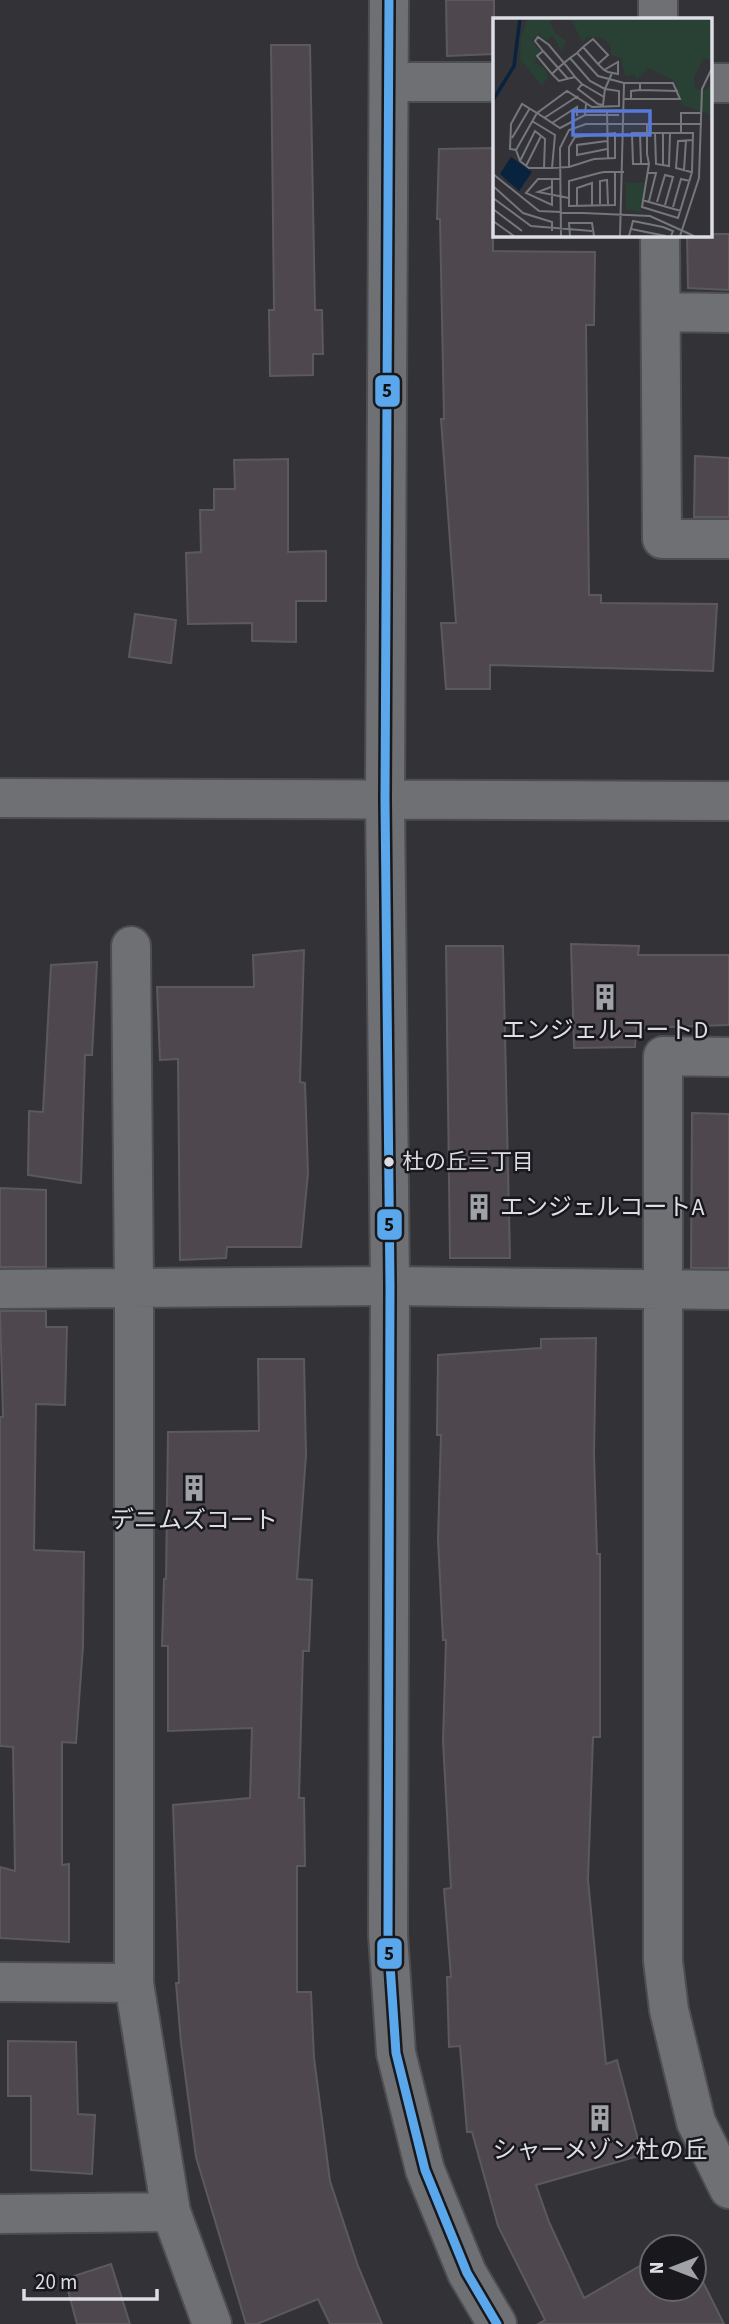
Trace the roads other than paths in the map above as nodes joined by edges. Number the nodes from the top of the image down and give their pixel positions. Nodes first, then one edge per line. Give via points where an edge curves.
1 (389, 0) edge
2 (658, 0) edge
3 (658, 18) edge
4 (389, 82) junction
5 (493, 82) edge
6 (660, 236) edge
7 (662, 312) junction
8 (729, 313) edge
9 (729, 539) edge
10 (0, 799) edge
11 (386, 800) junction
12 (729, 801) edge
13 (131, 946) dead end
14 (729, 1057) edge
15 (390, 1286) junction
16 (135, 1288) junction
17 (0, 1289) edge
18 (664, 1290) junction
19 (729, 1290) edge
20 (0, 1982) edge
21 (134, 1983) junction
22 (729, 2189) edge
23 (171, 2212) junction
24 (0, 2214) edge
25 (212, 2324) edge
26 (497, 2324) edge

1 - 4 street
2 - 3 street
4 - 5 street
4 - 11 street
6 - 7 street
7 - 8 street
7 - 9 street via 662,539
10 - 11 street
11 - 12 street
11 - 15 street
13 - 16 street
14 - 18 street via 663,1056
15 - 16 street
15 - 18 street
15 - 26 street via 388,1935 397,2053 425,2170 467,2273
16 - 17 street
16 - 21 street
18 - 19 street
18 - 22 street via 663,1961 669,2010 696,2122
20 - 21 street
21 - 23 street
23 - 24 street
23 - 25 street

